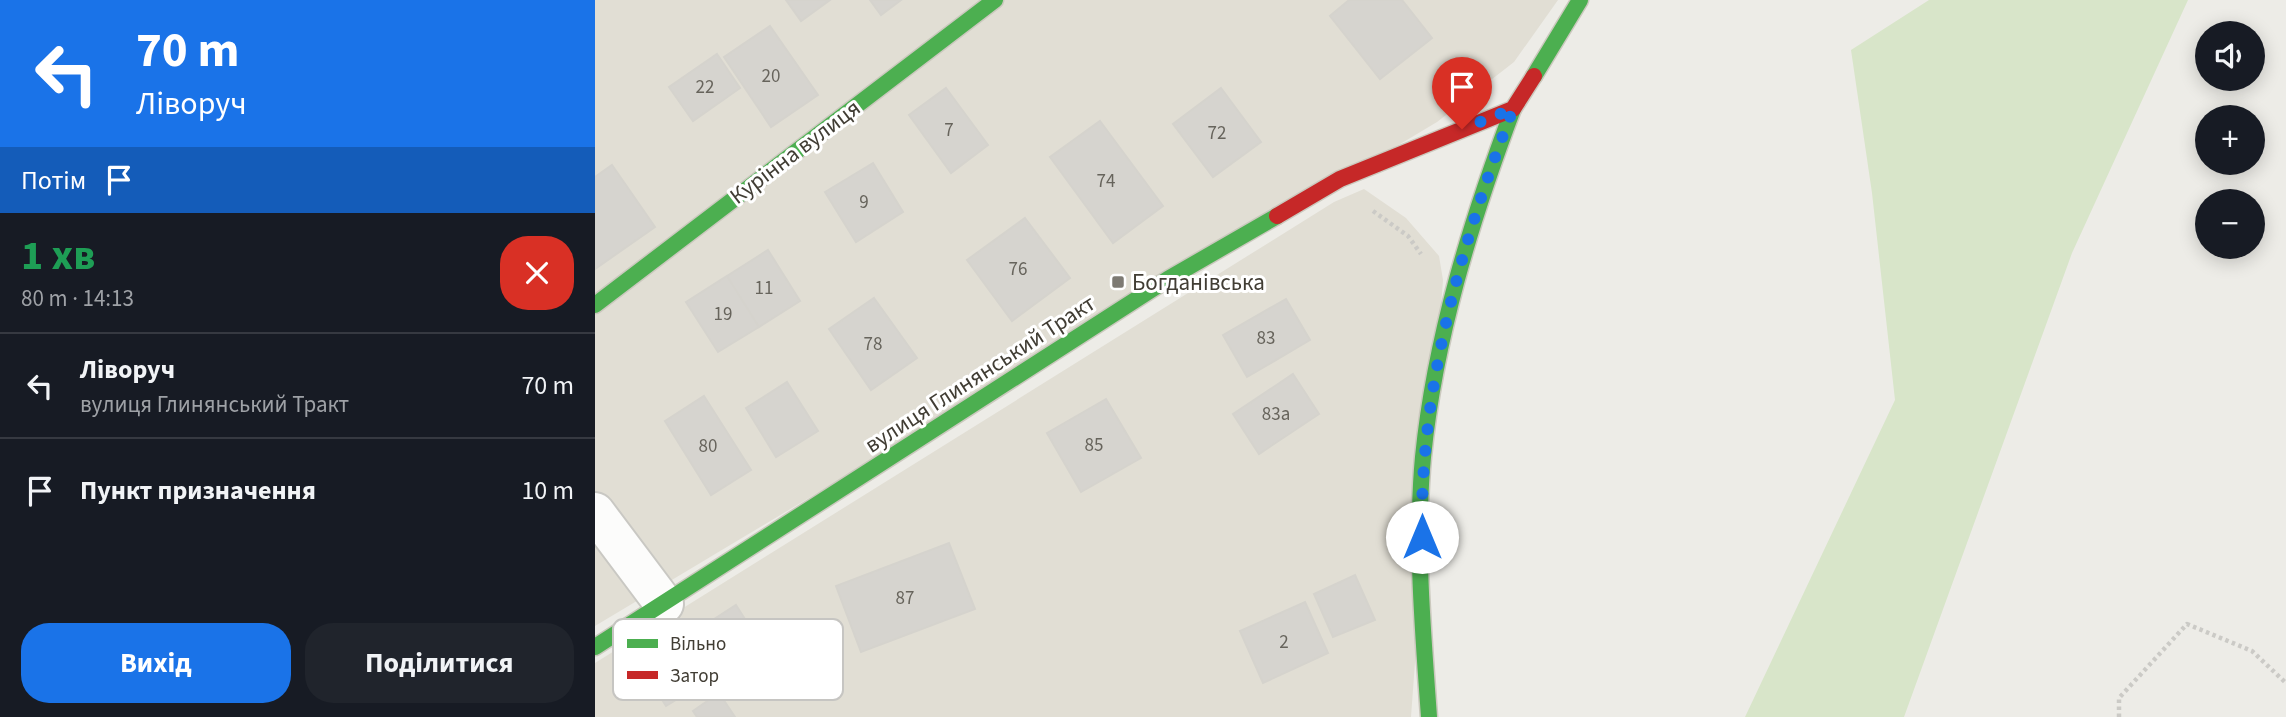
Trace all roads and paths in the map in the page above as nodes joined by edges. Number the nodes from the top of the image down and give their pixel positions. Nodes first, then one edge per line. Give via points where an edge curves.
1 (995, 0) edge
2 (1580, 0) edge
3 (1513, 109) junction
4 (595, 305) edge
5 (595, 512) edge
6 (664, 604) junction
7 (640, 619) edge
8 (613, 636) edge
9 (595, 647) edge
10 (2286, 683) edge
11 (1429, 717) edge
12 (2119, 717) edge

1 - 4 main road, Курінна вулиця
2 - 3 main road
3 - 6 main road, вулиця Глинянський Тракт via 1341,179 1168,279
3 - 11 main road via 1455,289 1429,410 1421,510
5 - 6 street
6 - 7 main road, вулиця Глинянський Тракт
8 - 9 main road, вулиця Глинянський Тракт
10 - 12 path via 2252,651 2187,624 2119,698

